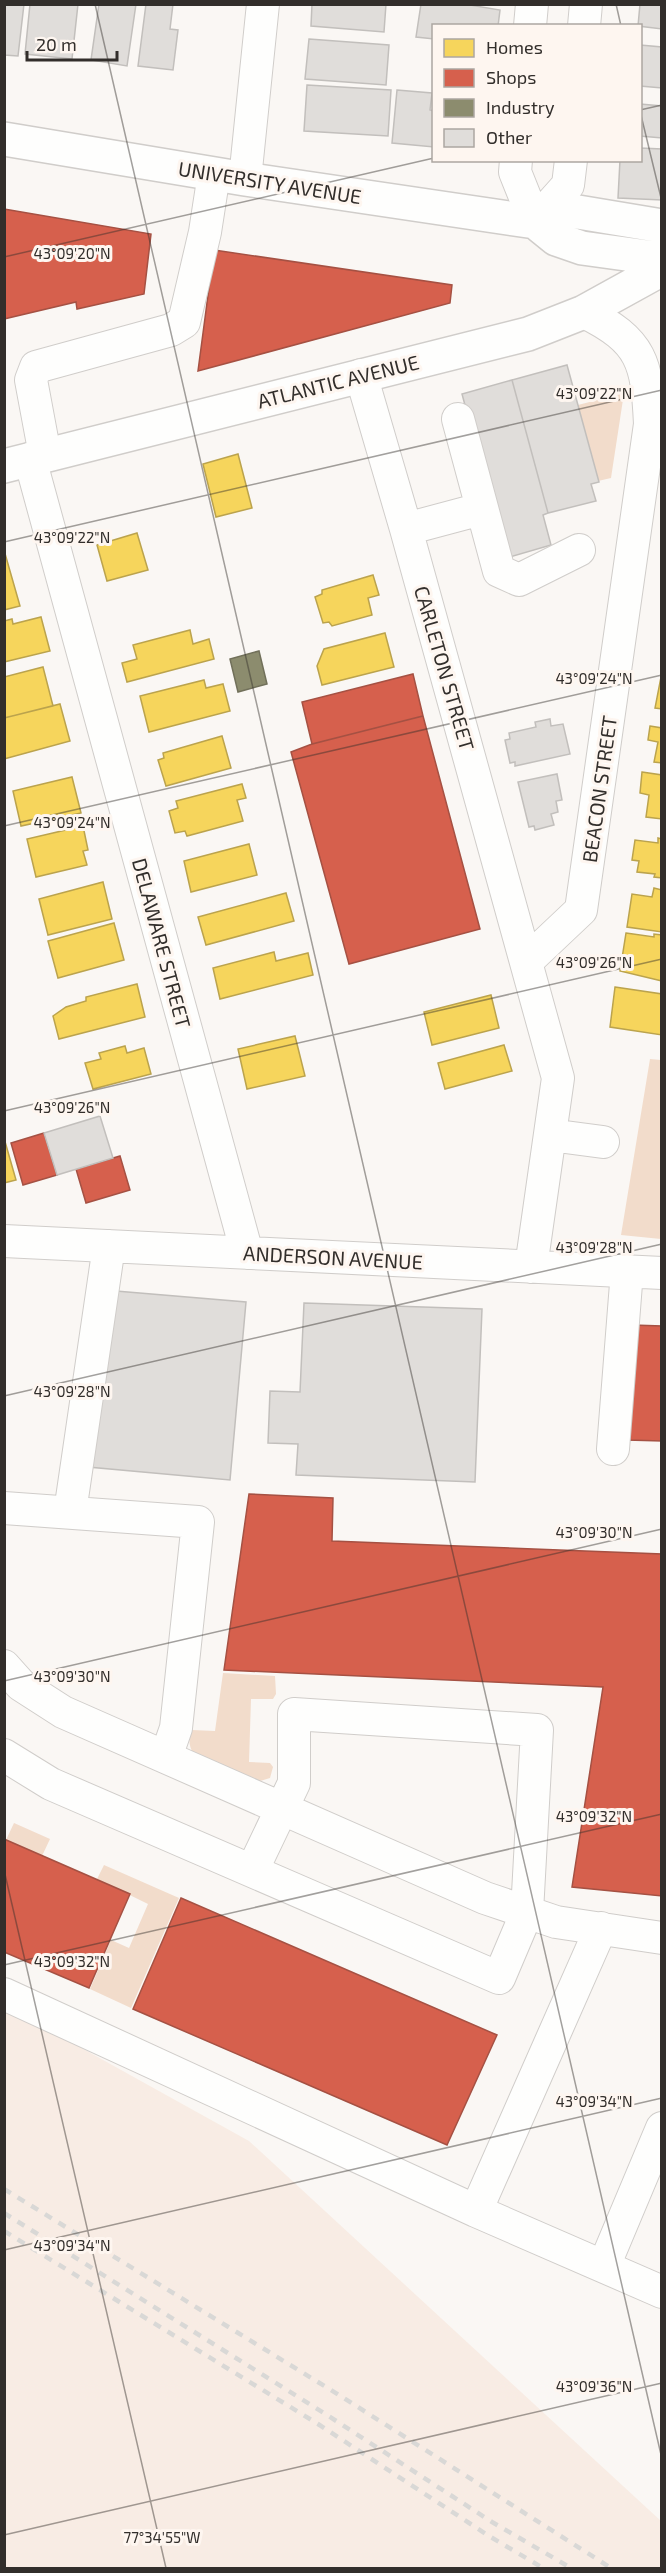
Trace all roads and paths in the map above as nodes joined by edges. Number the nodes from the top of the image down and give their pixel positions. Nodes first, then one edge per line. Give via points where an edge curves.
1 (263, 4) edge
2 (532, 4) edge
3 (586, 4) edge
4 (530, 24) edge
5 (584, 24) edge
6 (4, 139) edge
7 (516, 162) edge
8 (571, 162) edge
9 (229, 177) junction
10 (535, 222) junction
11 (662, 226) edge
12 (662, 259) edge
13 (662, 269) edge
14 (584, 312) junction
15 (361, 375) junction
16 (18, 380) edge
17 (458, 419) dead end
18 (26, 460) edge
19 (481, 509) junction
20 (406, 529) junction
21 (579, 550) dead end
22 (527, 961) junction
23 (550, 1135) junction
24 (603, 1142) dead end
25 (4, 1241) edge
26 (109, 1246) junction
27 (247, 1253) junction
28 (531, 1267) junction
29 (627, 1271) junction
30 (662, 1273) edge
31 (613, 1449) dead end
32 (4, 1508) edge
33 (70, 1512) junction
34 (4, 1666) edge
35 (4, 1755) edge
36 (166, 1757) junction
37 (282, 1809) junction
38 (252, 1871) junction
39 (527, 1912) junction
40 (601, 1928) junction
41 (662, 1938) edge
42 (4, 1994) edge
43 (662, 2128) edge
44 (476, 2211) junction
45 (604, 2266) junction
46 (662, 2292) edge

1 - 9 street
2 - 4 street
3 - 5 street
6 - 9 main road, UNIVERSITY AVENUE
7 - 10 street via 515,172
8 - 10 street via 568,185
9 - 10 main road, UNIVERSITY AVENUE
9 - 16 street via 205,231 184,322 171,330 36,367
10 - 11 main road, UNIVERSITY AVENUE via 556,214 578,212
10 - 12 main road, UNIVERSITY AVENUE via 556,238 582,248
13 - 14 main road, ATLANTIC AVENUE
14 - 15 main road, ATLANTIC AVENUE via 528,334
14 - 22 street, BEACON STREET via 603,321 636,349 645,368 650,424 581,910
15 - 18 main road, ATLANTIC AVENUE
15 - 20 street, CARLETON STREET
16 - 18 street, DELAWARE STREET
17 - 19 street
18 - 27 street, DELAWARE STREET
19 - 20 street
19 - 21 street via 499,570 519,580
20 - 22 street, CARLETON STREET
22 - 23 street via 558,1078
23 - 24 street
23 - 28 street
25 - 26 street, ANDERSON AVENUE
26 - 27 street, ANDERSON AVENUE
26 - 33 street
27 - 28 street, ANDERSON AVENUE
28 - 29 street, ANDERSON AVENUE
29 - 30 street, ANDERSON AVENUE
29 - 31 street
32 - 33 street
33 - 36 street via 198,1522 176,1728
34 - 36 street via 21,1685 63,1712
35 - 38 street via 51,1784
36 - 37 street
37 - 38 street
37 - 39 street via 485,1898
37 - 39 street via 294,1783 294,1714 537,1730
38 - 39 street via 499,1978
39 - 40 street via 556,1922
40 - 41 street
40 - 44 street
42 - 44 street
43 - 45 street
44 - 45 street
45 - 46 street

